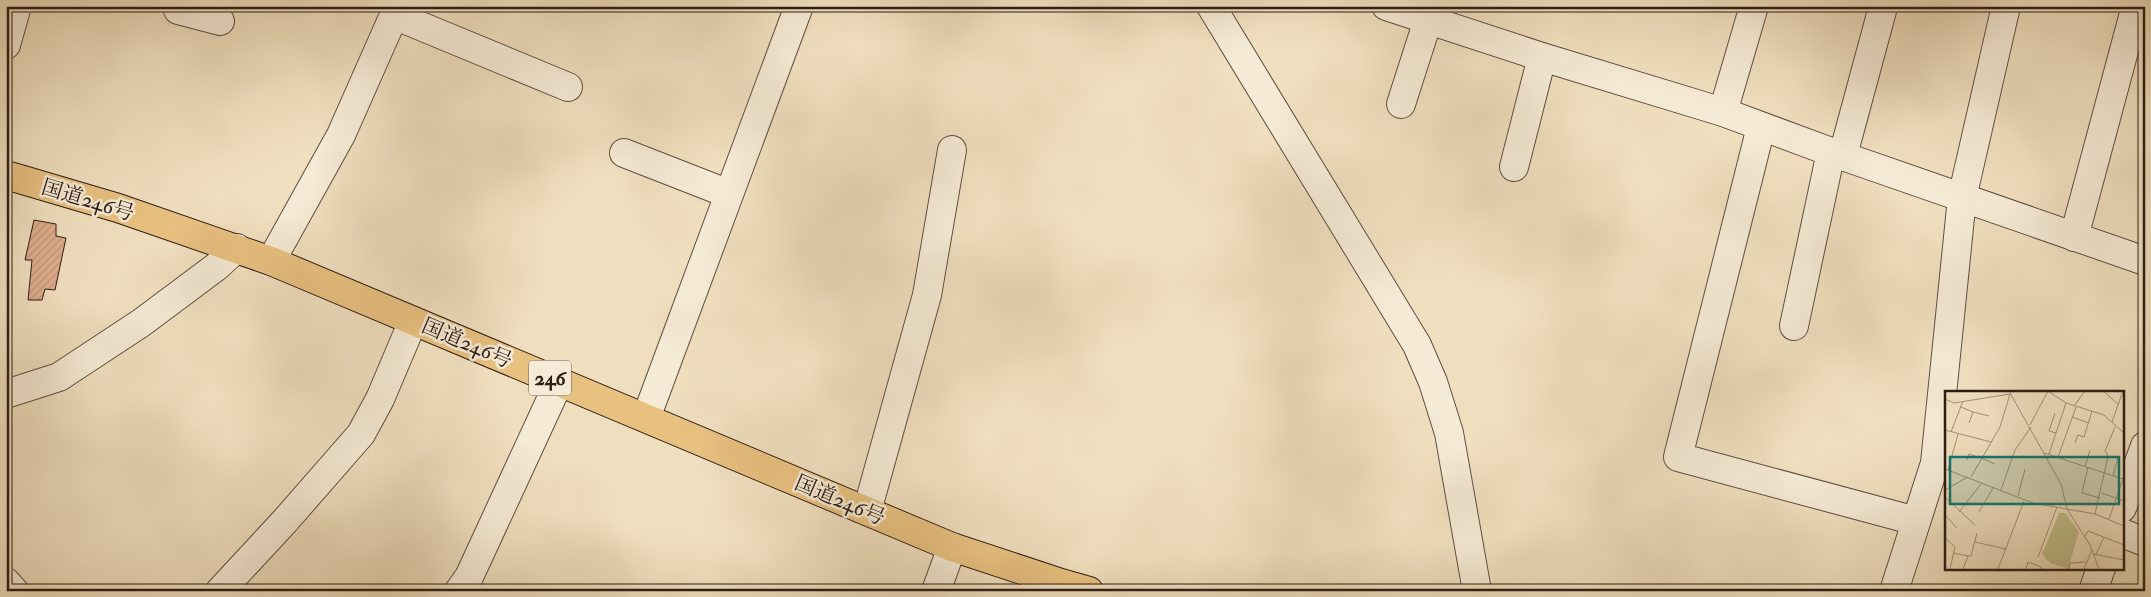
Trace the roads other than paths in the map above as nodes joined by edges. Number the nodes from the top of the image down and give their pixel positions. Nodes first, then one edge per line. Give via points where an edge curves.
1 (17, 6) edge
2 (799, 6) edge
3 (1211, 6) edge
4 (1386, 6) edge
5 (1754, 6) edge
6 (2006, 6) edge
7 (2136, 6) edge
8 (1883, 7) edge
9 (178, 10) dead end
10 (392, 10) edge
11 (1428, 20) junction
12 (219, 23) edge
13 (6, 45) edge
14 (1542, 57) junction
15 (568, 87) dead end
16 (1402, 104) dead end
17 (1723, 112) junction
18 (1761, 127) junction
19 (952, 150) dead end
20 (624, 153) dead end
21 (1837, 154) junction
22 (1514, 166) dead end
23 (6, 175) edge
24 (729, 194) junction
25 (1962, 198) junction
26 (2074, 237) junction
27 (237, 248) junction
28 (271, 260) junction
29 (2145, 261) edge
30 (412, 321) junction
31 (1794, 326) dead end
32 (560, 382) junction
33 (1946, 391) edge
34 (6, 394) edge
35 (1945, 404) edge
36 (646, 418) junction
37 (2145, 446) edge
38 (1940, 465) edge
39 (2124, 503) edge
40 (867, 511) junction
41 (1916, 521) junction
42 (2124, 534) edge
43 (2145, 542) edge
44 (952, 547) junction
45 (2100, 570) edge
46 (6, 582) edge
47 (14, 591) edge
48 (220, 591) edge
49 (459, 591) edge
50 (936, 591) edge
51 (1090, 591) edge
52 (1477, 591) edge
53 (1894, 591) edge
54 (2093, 591) edge

1 - 13 street
2 - 24 street
3 - 52 street via 1417,345 1449,433
4 - 11 street
5 - 17 street
6 - 25 street
7 - 26 street
8 - 21 street
9 - 12 street
10 - 15 street
10 - 28 street via 341,135
11 - 14 street
11 - 16 street
14 - 17 street
14 - 22 street
17 - 18 street
18 - 21 street
18 - 41 street via 1678,457
19 - 40 street via 927,295
20 - 24 street
21 - 25 street
21 - 31 street
23 - 27 highway, 国道246号 / 246
24 - 36 street
25 - 26 street
25 - 33 street
26 - 29 street
27 - 28 highway, 国道246号 / 246
27 - 34 street via 141,323 59,377
28 - 30 highway, 国道246号 / 246
30 - 32 highway, 国道246号 / 246
30 - 48 street via 380,398 361,434
32 - 36 highway, 国道246号 / 246
32 - 49 street via 469,577
35 - 38 street
36 - 40 highway, 国道246号 / 246
37 - 39 street
38 - 41 street
40 - 44 highway, 国道246号 / 246
41 - 53 street
42 - 43 street
44 - 50 street
44 - 51 highway, 国道246号 / 246
45 - 54 street
46 - 47 street

